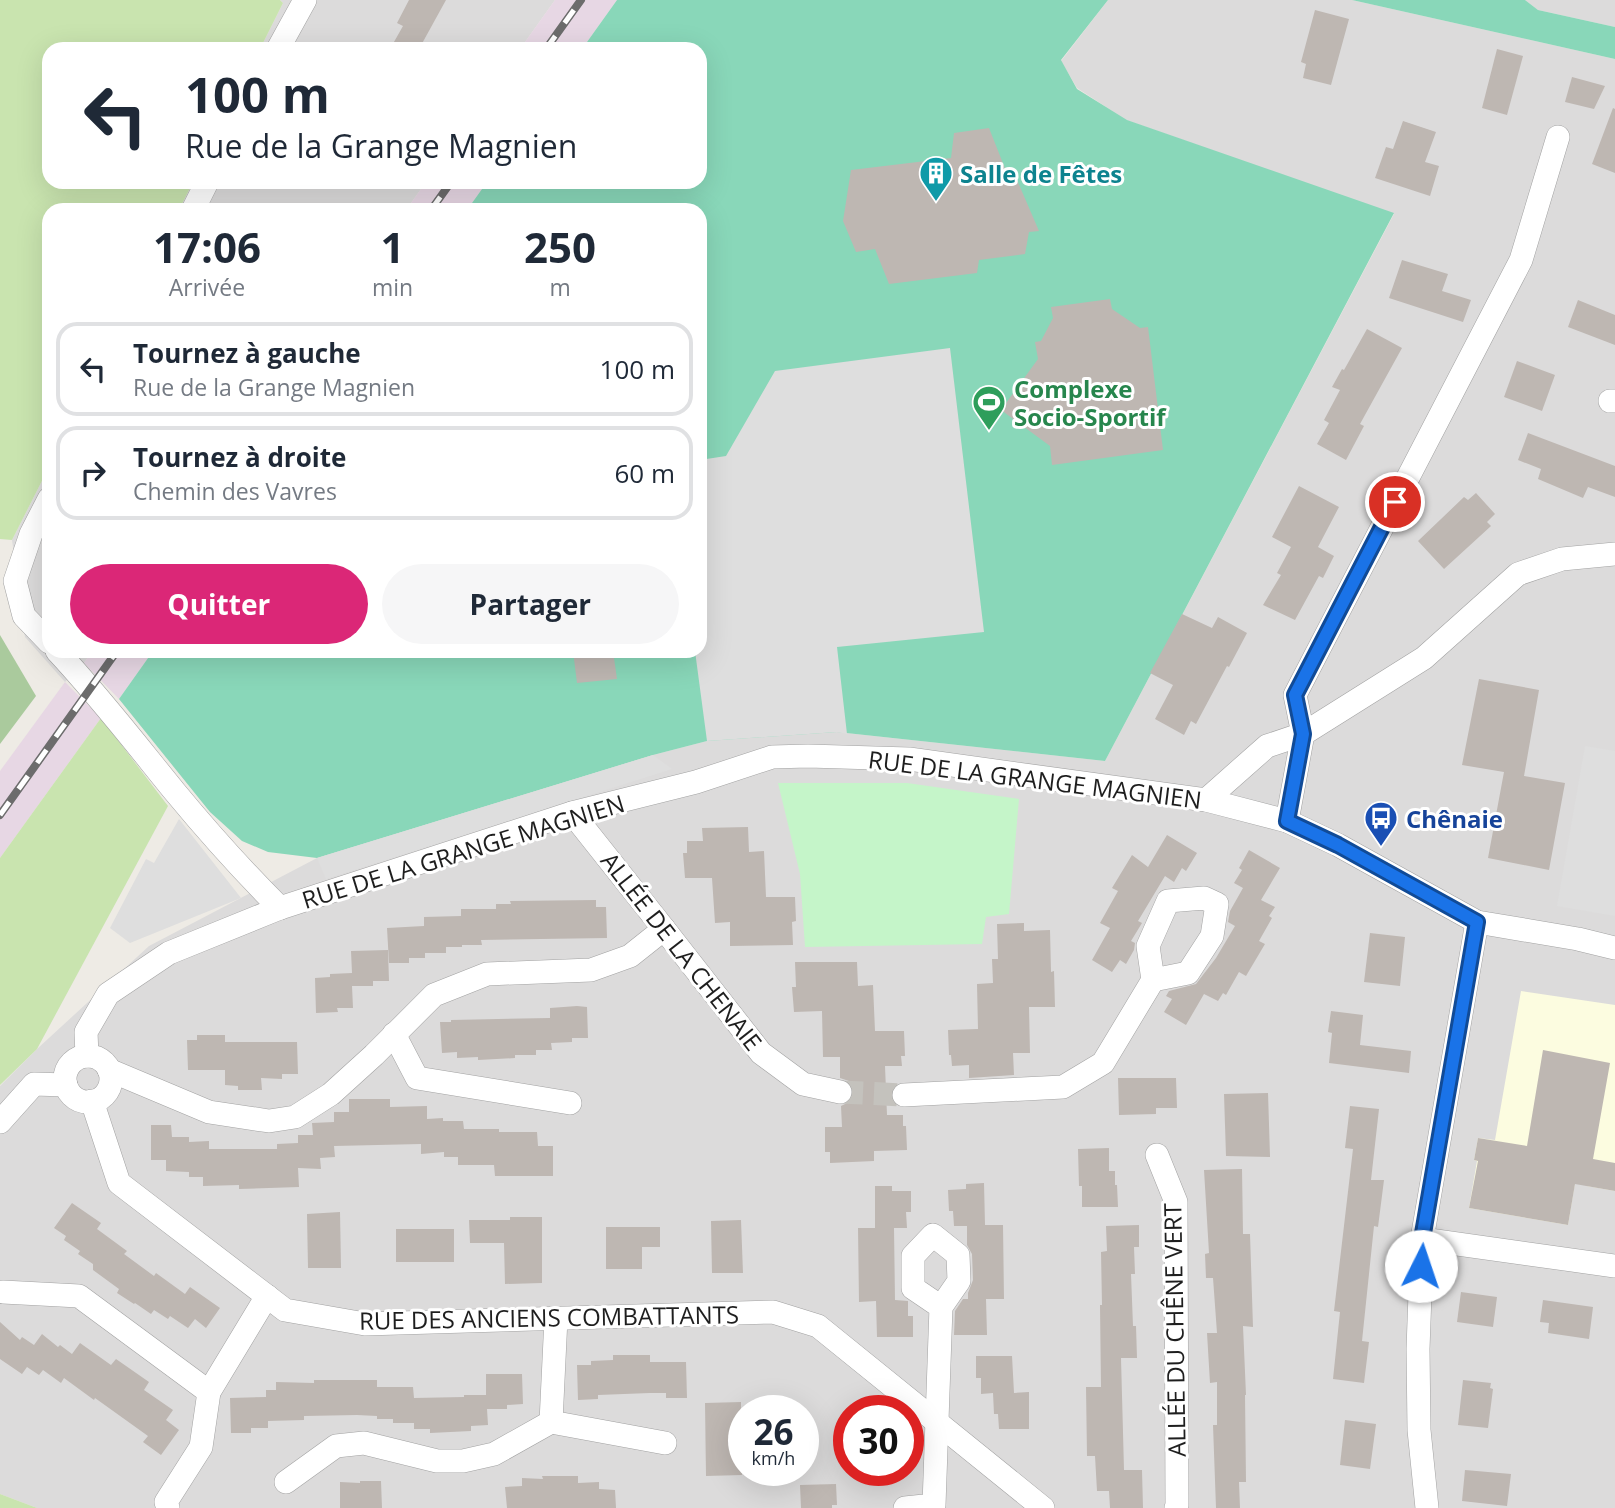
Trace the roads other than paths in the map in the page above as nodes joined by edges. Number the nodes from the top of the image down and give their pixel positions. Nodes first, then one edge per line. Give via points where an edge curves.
1 (305, 0) edge
2 (282, 42) edge
3 (1558, 137) dead end
4 (42, 513) edge
5 (1615, 554) edge
6 (42, 635) edge
7 (63, 658) edge
8 (1303, 734) junction
9 (1206, 800) junction
10 (572, 813) junction
11 (1287, 821) junction
12 (280, 908) junction
13 (1477, 922) junction
14 (664, 929) junction
15 (1615, 948) edge
16 (1153, 980) dead end
17 (394, 1034) junction
18 (87, 1056) junction
19 (110, 1070) junction
20 (66, 1085) junction
21 (840, 1092) tunnel mouth
22 (904, 1095) tunnel mouth
23 (92, 1101) junction
24 (570, 1103) dead end
25 (0, 1122) edge
26 (1157, 1155) dead end
27 (1422, 1239) junction
28 (1615, 1266) edge
29 (2, 1292) dead end
30 (267, 1296) junction
31 (941, 1307) dead end
32 (556, 1318) junction
33 (209, 1392) junction
34 (936, 1421) junction
35 (551, 1422) junction
36 (665, 1443) dead end
37 (286, 1482) dead end
38 (168, 1508) edge
39 (905, 1508) edge
40 (1043, 1508) edge
41 (1176, 1508) edge
42 (1427, 1508) edge

1 - 2 street
3 - 8 street via 1521,260 1295,695
4 - 6 street via 15,581 24,616
5 - 8 street via 1562,559 1518,574 1424,658
7 - 12 street via 239,867
8 - 9 street via 1267,746
8 - 11 street
9 - 10 street, RUE DE LA GRANGE MAGNIEN via 909,759 808,755 772,757 696,782
9 - 11 street, RUE DE LA GRANGE MAGNIEN
10 - 12 street, RUE DE LA GRANGE MAGNIEN
10 - 14 street, ALLÉE DE LA CHENAIE
11 - 13 street, RUE DE LA GRANGE MAGNIEN
12 - 18 street via 169,953 108,994 86,1032
13 - 15 street, RUE DE LA GRANGE MAGNIEN
13 - 27 street
14 - 17 street via 630,956 591,970 488,974 434,995
14 - 21 street, ALLÉE DE LA CHENAIE via 761,1053 803,1084
16 - 22 street via 1103,1063 1063,1087
17 - 19 street via 331,1094 295,1117 269,1121 209,1112
17 - 24 street via 417,1078
18 - 19 street via 99,1058
18 - 20 street via 67,1069
19 - 23 street via 106,1094
20 - 23 street via 75,1097
20 - 25 street via 34,1084
23 - 30 street, RUE DES ANCIENS COMBATTANTS via 118,1183
26 - 41 street, ALLÉE DU CHÊNE VERT via 1175,1202
27 - 28 street
27 - 42 street via 1419,1430
29 - 33 street via 79,1296
30 - 32 street, RUE DES ANCIENS COMBATTANTS via 285,1310 365,1324
30 - 33 street
31 - 34 street
32 - 34 street, RUE DES ANCIENS COMBATTANTS via 773,1312 818,1326
32 - 35 street
33 - 38 street via 201,1447 166,1502
34 - 39 street via 934,1505
34 - 40 street, RUE DES ANCIENS COMBATTANTS
35 - 36 street
35 - 37 street via 494,1454 463,1461 438,1461 364,1443 336,1446

